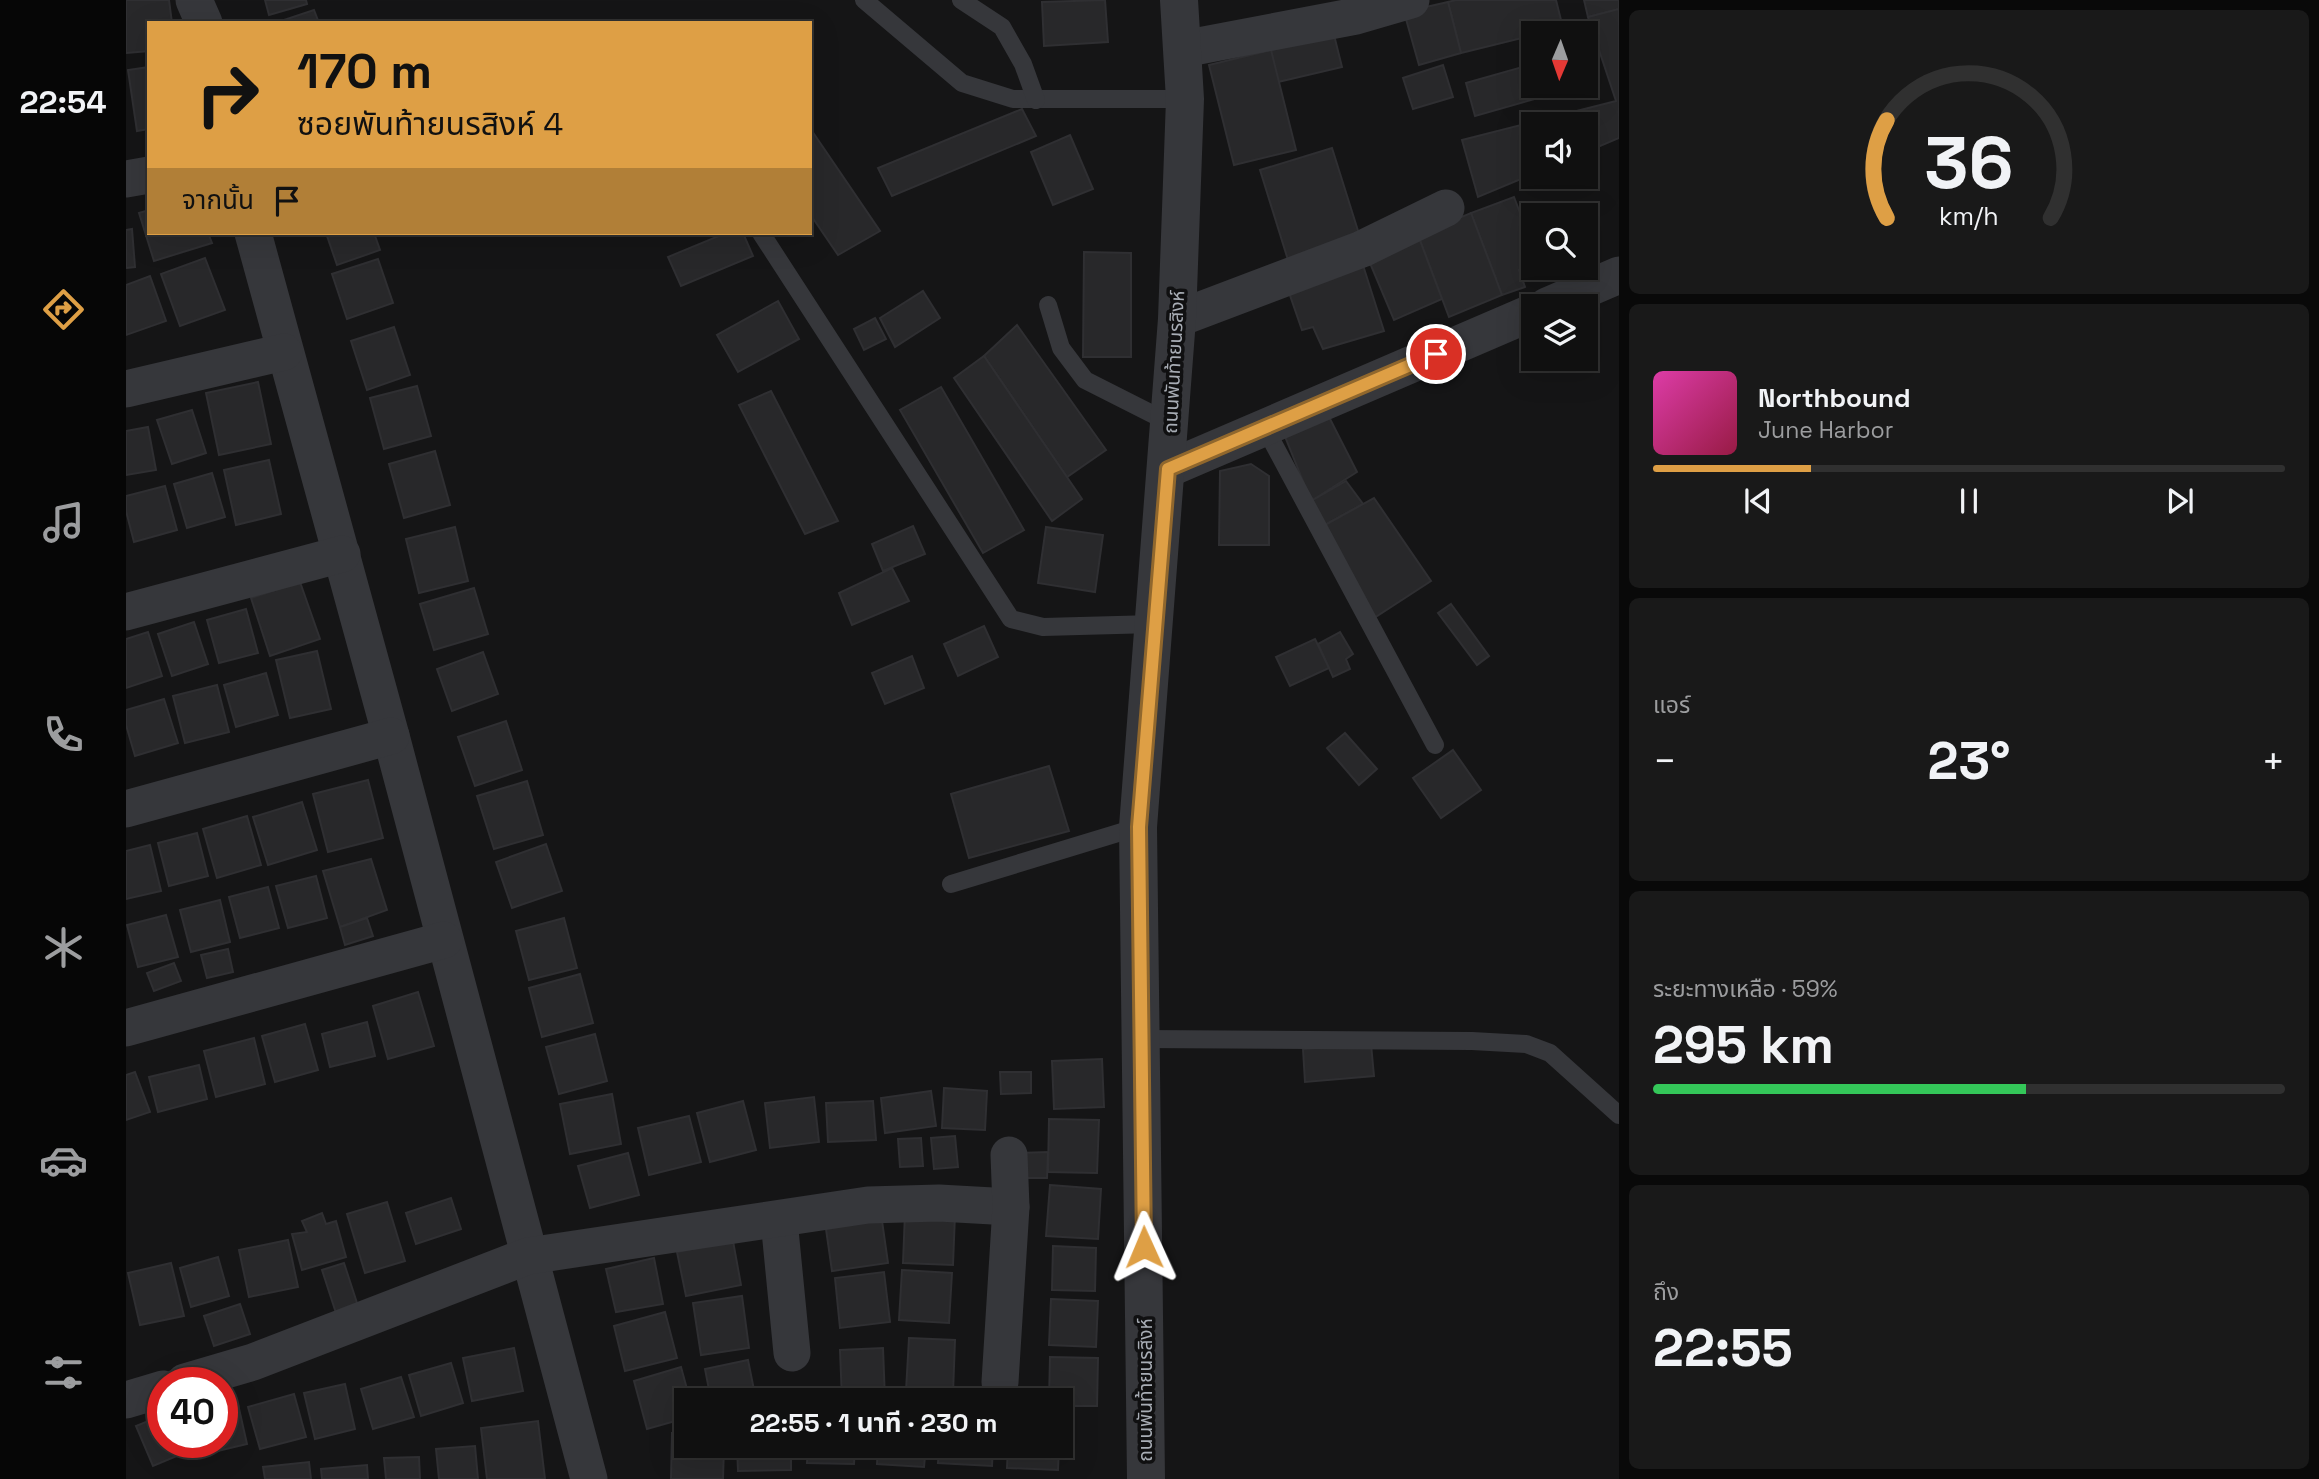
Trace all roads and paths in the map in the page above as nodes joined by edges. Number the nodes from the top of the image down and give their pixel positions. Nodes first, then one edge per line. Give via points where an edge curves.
1 (194, 0) edge
2 (864, 0) edge
3 (961, 0) edge
4 (1180, 0) edge
5 (1411, 0) edge
6 (203, 21) edge
7 (1183, 49) junction
8 (1185, 99) junction
9 (1036, 100) junction
10 (147, 175) edge
11 (126, 179) edge
12 (1446, 208) dead end
13 (254, 235) edge
14 (762, 235) edge
15 (1619, 275) edge
16 (1575, 294) edge
17 (1048, 305) dead end
18 (1521, 317) edge
19 (1177, 319) junction
20 (284, 352) junction
21 (126, 388) edge
22 (1170, 423) junction
23 (1265, 428) junction
24 (1168, 469) junction
25 (342, 554) junction
26 (126, 611) edge
27 (1154, 624) junction
28 (391, 736) junction
29 (1434, 745) dead end
30 (126, 809) edge
31 (1139, 827) junction
32 (951, 884) dead end
33 (444, 940) junction
34 (126, 1028) edge
35 (1140, 1039) junction
36 (1619, 1115) edge
37 (1009, 1155) dead end
38 (1011, 1207) junction
39 (779, 1220) junction
40 (528, 1256) junction
41 (792, 1353) dead end
42 (236, 1367) edge
43 (1000, 1382) dead end
44 (147, 1394) edge
45 (126, 1400) edge
46 (589, 1479) edge
47 (1146, 1479) edge

1 - 6 street
2 - 9 lane via 962,83 1013,99
3 - 9 lane via 1002,27
4 - 7 street, ถนนพันท้ายนรสิงห์
5 - 7 street via 1356,16
7 - 8 street, ถนนพันท้ายนรสิงห์
8 - 9 lane
8 - 19 street, ถนนพันท้ายนรสิงห์
10 - 11 street
12 - 19 street via 1362,249
13 - 20 street
14 - 27 lane via 1011,619 1043,627
15 - 16 street
17 - 22 lane via 1061,348 1085,380
18 - 23 street
19 - 22 street, ถนนพันท้ายนรสิงห์
20 - 21 street
20 - 25 street
22 - 24 street, ถนนพันท้ายนรสิงห์
23 - 24 street
23 - 29 lane
24 - 27 street, ถนนพันท้ายนรสิงห์
25 - 26 street
25 - 28 street
27 - 31 street, ถนนพันท้ายนรสิงห์
28 - 30 street
28 - 33 street
31 - 32 lane
31 - 35 street, ถนนพันท้ายนรสิงห์
33 - 34 street
33 - 40 street
35 - 36 lane via 1526,1044 1550,1053
35 - 47 street, ถนนพันท้ายนรสิงห์
37 - 38 street
38 - 39 street via 868,1205
38 - 43 street
39 - 40 street
39 - 41 street
40 - 42 street
40 - 46 street
44 - 45 street

